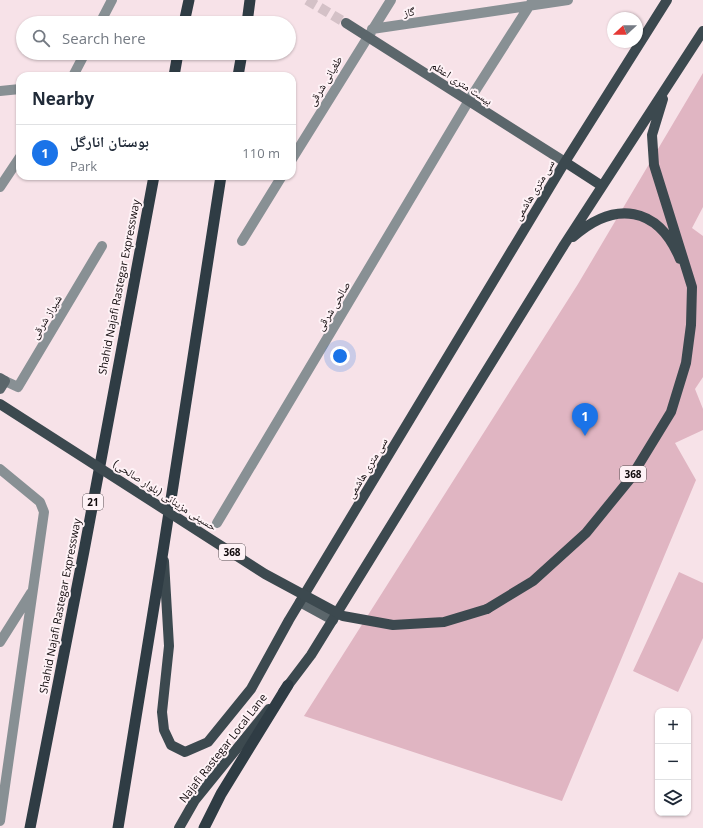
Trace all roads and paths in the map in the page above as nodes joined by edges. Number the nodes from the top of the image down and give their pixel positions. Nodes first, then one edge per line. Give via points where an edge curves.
1 (112, 0) edge
2 (188, 0) edge
3 (250, 0) edge
4 (391, 0) edge
5 (568, 0) edge
6 (667, 0) edge
7 (532, 3) edge
8 (104, 16) edge
9 (185, 16) edge
10 (248, 16) edge
11 (346, 23) tunnel mouth
12 (703, 31) edge
13 (370, 33) junction
14 (81, 60) edge
15 (177, 60) edge
16 (241, 60) edge
17 (75, 72) edge
18 (175, 72) edge
19 (239, 72) edge
20 (673, 76) junction
21 (16, 89) edge
22 (0, 91) edge
23 (468, 102) junction
24 (296, 153) edge
25 (565, 162) junction
26 (16, 163) edge
27 (153, 180) edge
28 (220, 180) edge
29 (280, 180) edge
30 (602, 186) junction
31 (0, 187) edge
32 (242, 241) dead end
33 (564, 245) junction
34 (102, 246) dead end
35 (692, 286) junction
36 (2, 383) edge
37 (0, 404) edge
38 (0, 469) edge
39 (217, 523) dead end
40 (163, 550) junction
41 (33, 591) junction
42 (300, 602) junction
43 (333, 620) junction
44 (0, 642) edge
45 (288, 685) junction
46 (0, 821) edge
47 (30, 828) edge
48 (118, 828) edge
49 (179, 828) edge
50 (204, 828) edge

1 - 8 street
2 - 9 highway
3 - 10 highway
4 - 13 street, طغیانی شرقی
5 - 7 street, گاز
6 - 25 main road, سی متری هاشمی
7 - 13 street, گاز
7 - 23 street, صالحی شرقی
11 - 13 main road, بیست متری اعظم
12 - 20 main road
13 - 23 main road, بیست متری اعظم
13 - 24 street, طغیانی شرقی
14 - 17 street
15 - 18 highway
16 - 19 highway
20 - 30 main road
20 - 35 main road via 652,135 654,165
21 - 22 street
23 - 25 main road, بیست متری اعظم
23 - 39 street, صالحی شرقی
25 - 30 main road
25 - 42 main road, سی متری هاشمی
26 - 31 street
27 - 47 highway, Shahid Najafi Rastegar Expressway / 21
28 - 40 highway
29 - 32 street
30 - 33 main road
33 - 35 main road via 587,225 604,217 626,213 646,218 664,230
33 - 43 main road
34 - 36 street, شیراز شرقی via 18,387
35 - 37 main road, حسینی مزینانی (بلوار صالحی) / 368, bridge via 691,325 686,363 671,412 630,479 586,533 533,581 487,609 444,622 393,625 343,616 265,574
38 - 41 street via 40,502 44,512
40 - 42 main road, سی متری هاشمی via 169,646 163,724 171,745 185,752 208,742 251,689
40 - 48 highway
41 - 44 street
41 - 46 street
42 - 43 main road
43 - 45 main road via 311,656
45 - 49 main road, Najafi Rastegar Local Lane via 195,800
45 - 50 highway via 221,794

